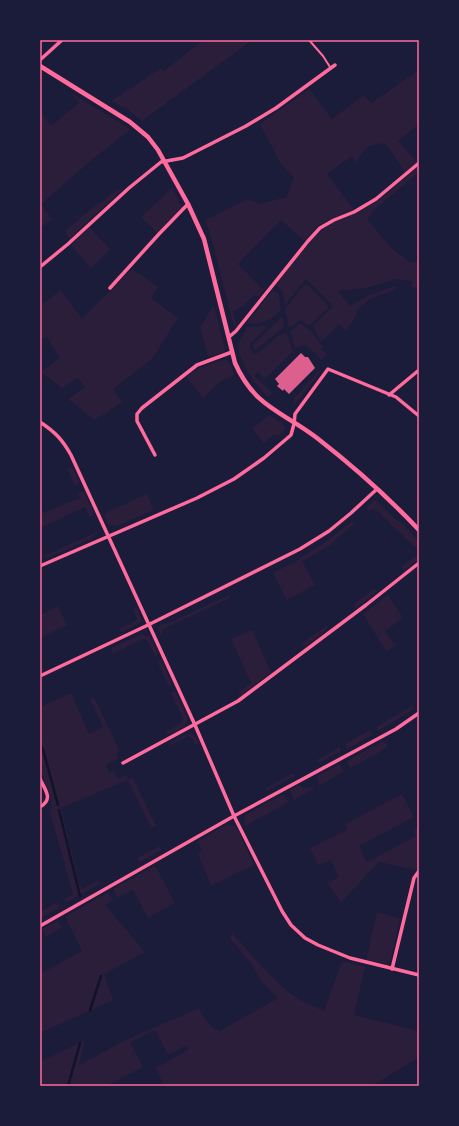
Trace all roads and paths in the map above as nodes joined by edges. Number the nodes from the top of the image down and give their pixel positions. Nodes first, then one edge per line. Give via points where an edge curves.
1 (62, 40) edge
2 (309, 40) edge
3 (40, 60) edge
4 (335, 65) dead end
5 (40, 66) edge
6 (331, 68) junction
7 (165, 161) junction
8 (419, 163) edge
9 (188, 204) junction
10 (40, 267) edge
11 (110, 288) dead end
12 (229, 337) junction
13 (232, 352) junction
14 (419, 370) edge
15 (389, 395) junction
16 (419, 416) edge
17 (40, 422) edge
18 (294, 424) junction
19 (155, 455) dead end
20 (377, 489) junction
21 (419, 530) edge
22 (108, 537) junction
23 (419, 563) edge
24 (40, 566) edge
25 (148, 625) junction
26 (40, 676) edge
27 (419, 713) edge
28 (195, 725) junction
29 (123, 763) dead end
30 (40, 779) edge
31 (40, 807) edge
32 (234, 816) junction
33 (419, 871) edge
34 (40, 926) edge
35 (392, 969) junction
36 (419, 975) edge

1 - 3 street
2 - 6 lane
4 - 6 street
5 - 7 street via 130,122 148,137
6 - 7 street via 276,108 246,126 183,158
7 - 9 street
7 - 10 street via 129,188
8 - 12 street via 376,199 320,228
9 - 11 street
9 - 12 street via 204,239
12 - 13 street
13 - 18 street via 239,372 252,391
13 - 19 street via 197,365 137,414 137,421
14 - 15 street
15 - 16 street
15 - 18 street via 328,369 295,414
17 - 22 street via 55,432 65,444
18 - 20 street via 317,438
18 - 22 street via 291,435 234,479
20 - 21 street
20 - 25 street via 351,513 300,549
22 - 24 street
22 - 25 street
23 - 28 street via 238,701
25 - 26 street
25 - 28 street
27 - 32 street via 355,752
28 - 29 street
28 - 32 street
30 - 31 street via 48,801
32 - 34 street
32 - 35 street via 279,907 291,925 305,938 338,954
33 - 35 street via 414,878
35 - 36 street

